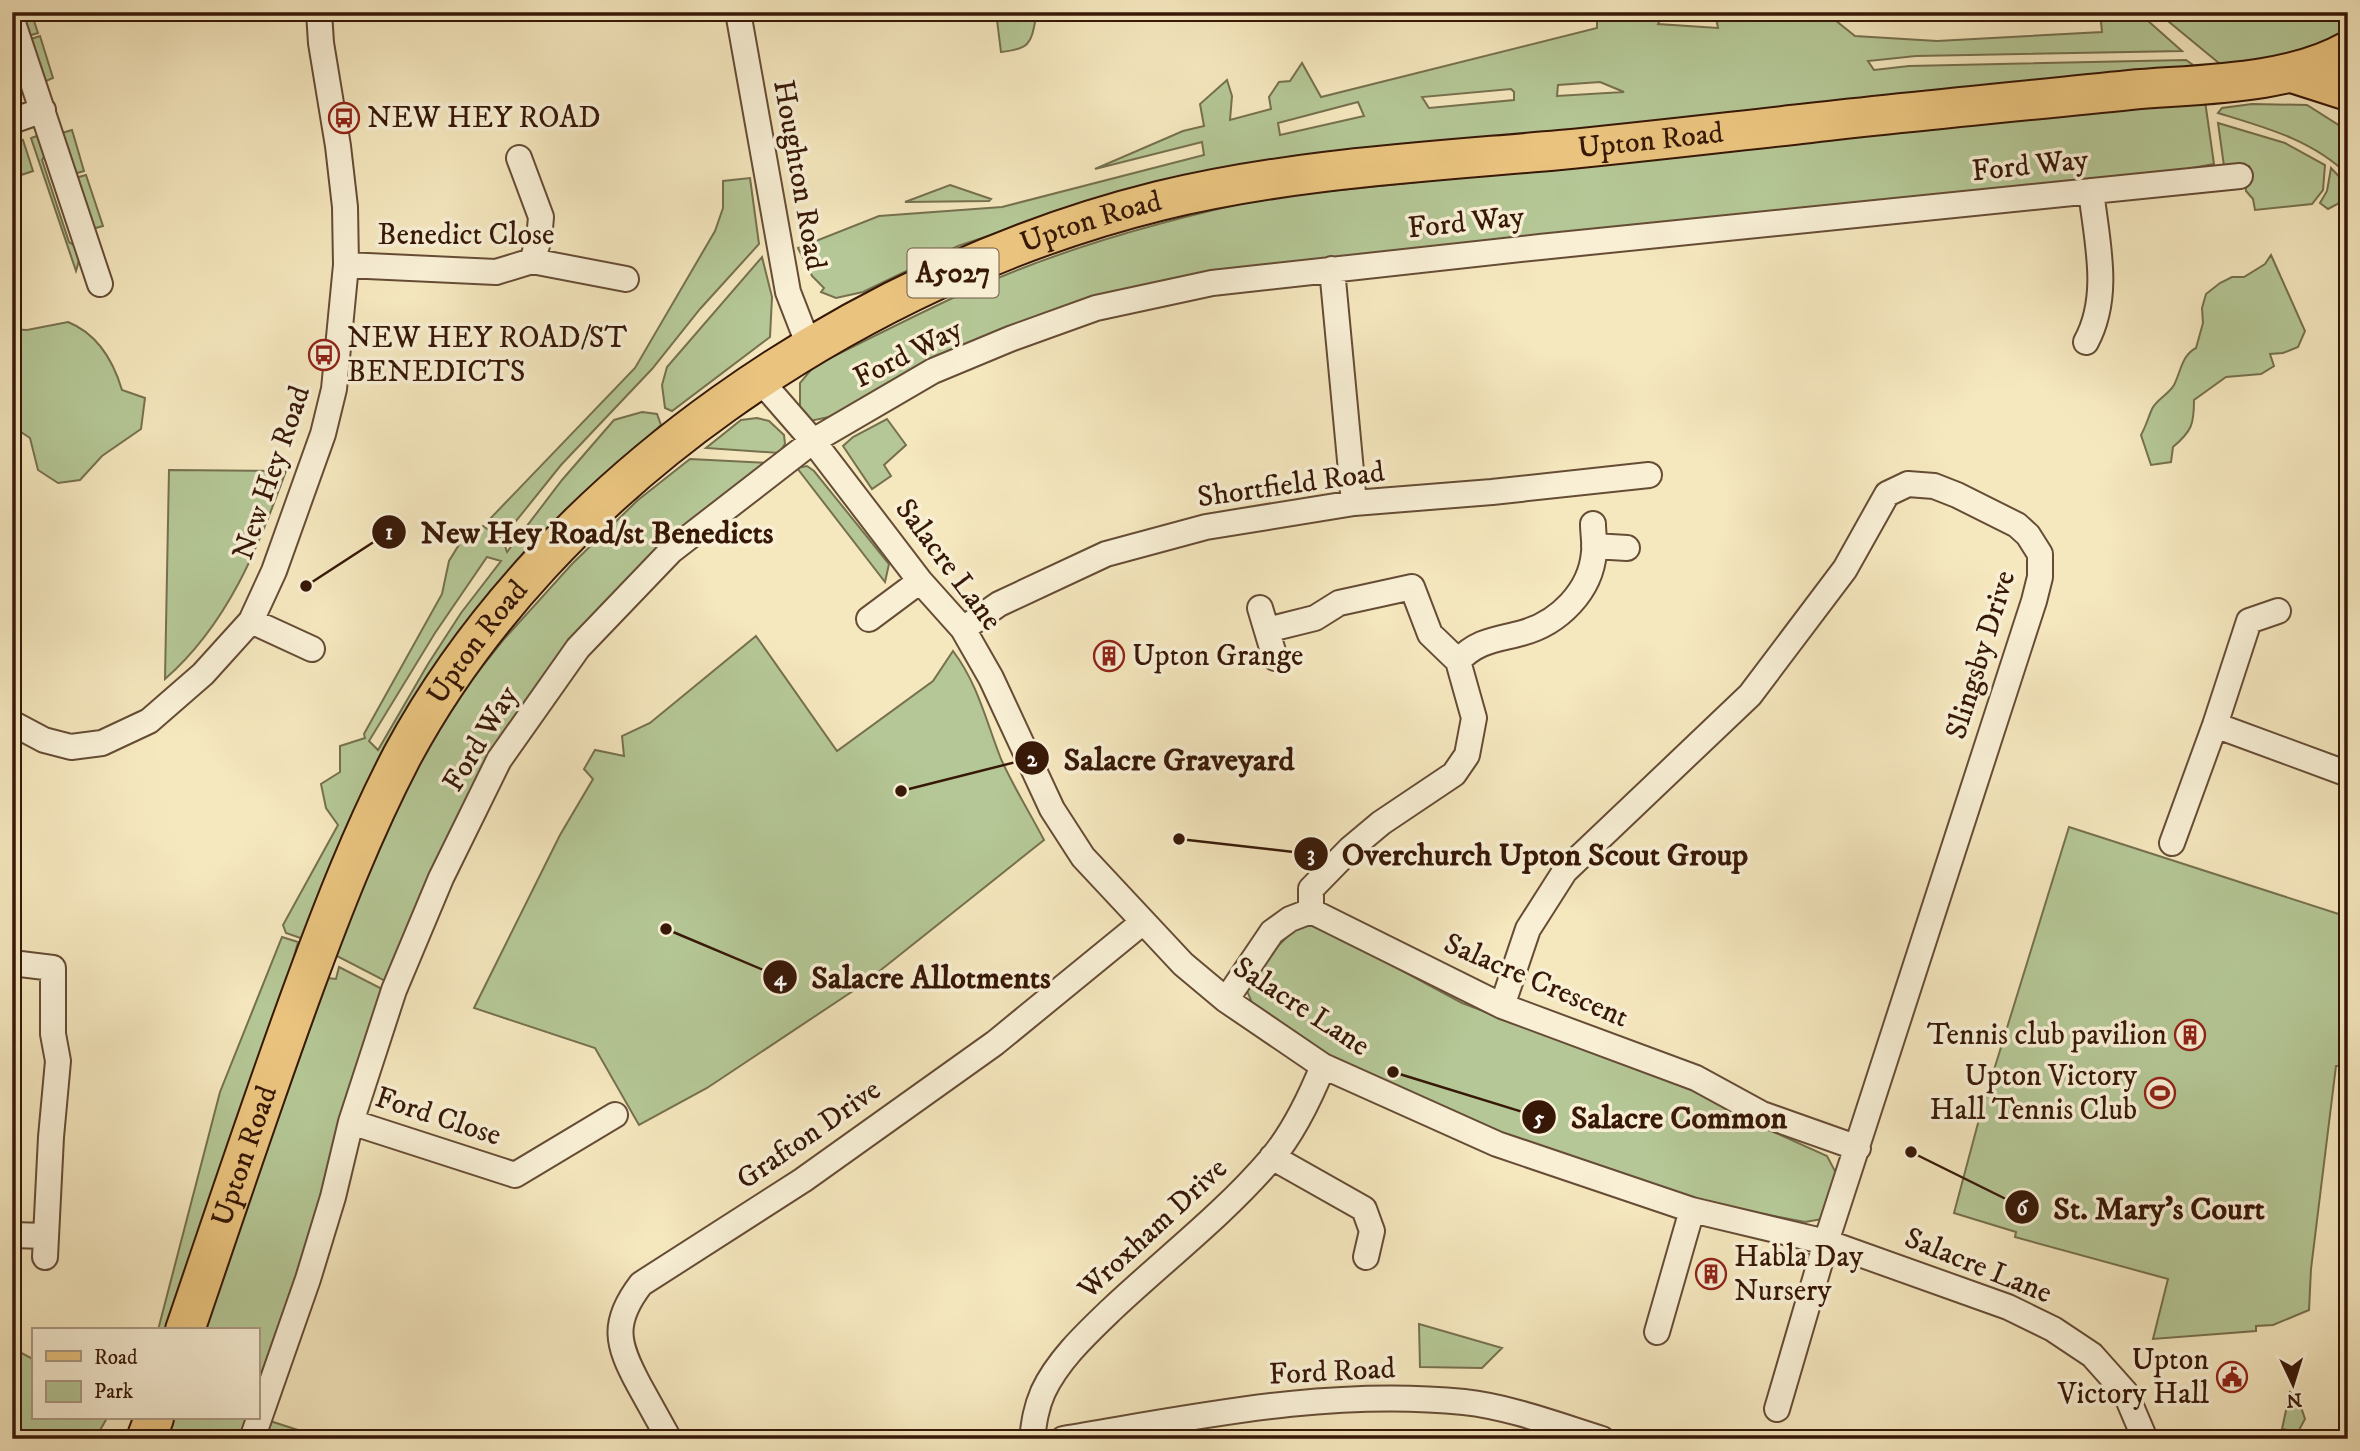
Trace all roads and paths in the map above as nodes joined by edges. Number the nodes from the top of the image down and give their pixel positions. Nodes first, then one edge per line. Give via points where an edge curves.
1 (319, 12) edge
2 (738, 12) edge
3 (12, 20) edge
4 (2348, 51) edge
5 (2292, 73) junction
6 (2348, 91) edge
7 (43, 110) junction
8 (12, 121) edge
9 (519, 158) dead end
10 (2240, 176) dead end
11 (2091, 191) junction
12 (532, 261) junction
13 (346, 265) junction
14 (1332, 269) junction
15 (626, 279) dead end
16 (100, 284) dead end
17 (2086, 342) dead end
18 (809, 346) junction
19 (760, 380) junction
20 (813, 441) junction
21 (1649, 475) dead end
22 (1354, 503) junction
23 (1627, 548) dead end
24 (920, 581) junction
25 (2278, 611) dead end
26 (869, 619) dead end
27 (251, 621) junction
28 (963, 629) junction
29 (312, 649) dead end
30 (1275, 658) dead end
31 (1458, 661) junction
32 (12, 723) edge
33 (2215, 724) junction
34 (2348, 774) edge
35 (2172, 843) dead end
36 (1311, 911) junction
37 (1143, 922) junction
38 (12, 963) edge
39 (1226, 1000) junction
40 (1502, 1006) junction
41 (1323, 1066) junction
42 (615, 1115) dead end
43 (351, 1122) junction
44 (1858, 1148) junction
45 (1272, 1157) junction
46 (1692, 1210) junction
47 (12, 1235) edge
48 (1826, 1242) junction
49 (1366, 1257) dead end
50 (185, 1328) edge
51 (1657, 1332) dead end
52 (1777, 1409) dead end
53 (259, 1419) edge
54 (153, 1420) edge
55 (259, 1420) edge
56 (146, 1439) edge
57 (252, 1439) edge
58 (669, 1439) edge
59 (1032, 1439) edge
60 (1063, 1439) edge
61 (1602, 1439) edge
62 (2145, 1439) edge

1 - 13 street, New Hey Road via 345,207
2 - 18 street, Houghton Road via 788,292
3 - 7 street
4 - 5 main road, Upton Road / A5027
5 - 6 main road, Upton Road / A5027
5 - 18 main road, Upton Road / A5027 via 1406,163 1232,186 1163,200 1036,237 971,263
7 - 8 street
7 - 16 street
9 - 12 street via 541,217
10 - 11 street, Ford Way
11 - 14 street, Ford Way
11 - 17 street via 2100,305
12 - 13 street, Benedict Close via 496,272
12 - 15 street, Benedict Close
13 - 27 street, New Hey Road via 334,389 323,434
14 - 20 street, Ford Way via 1212,283 1096,308 933,371
14 - 22 street
18 - 19 main road, Upton Road / A5027
19 - 20 street, Salacre Lane
19 - 50 main road, Upton Road / A5027 via 682,435 572,530 494,617 406,749 344,879
20 - 24 street, Salacre Lane
20 - 43 street, Ford Way via 671,551 578,648 499,760 441,878 394,990
21 - 22 street, Shortfield Road
22 - 28 street, Shortfield Road via 1206,527 1106,554 999,604
23 - 31 street via 1593,535 1587,579 1572,603 1551,621 1486,641
24 - 26 street
24 - 28 street, Salacre Lane
25 - 33 street via 2249,621
27 - 29 street
27 - 32 street, New Hey Road via 203,674 149,721 102,743 71,747 44,740
28 - 37 street, Salacre Lane via 1062,826 1083,857
30 - 31 street via 1264,619 1315,618 1339,603 1411,576 1430,634
31 - 36 street via 1474,718 1466,755 1454,774 1350,849 1311,889
33 - 34 street
33 - 35 street
36 - 39 street via 1272,932
36 - 40 street, Salacre Crescent
37 - 39 street, Salacre Lane
37 - 58 street, Grafton Drive via 995,1043 803,1180 641,1284 629,1299 620,1338 624,1357
38 - 47 street via 53,968 53,1034 58,1061 45,1246
39 - 41 street, Salacre Lane
40 - 44 street, Salacre Crescent via 1696,1078 1762,1114
40 - 44 street, Slingsby Drive via 1528,929 1565,870 1750,695 1845,569 1887,494 1908,484 1934,486 1957,495 2004,517 2028,535 2040,554 2040,577
41 - 45 street, Wroxham Drive
41 - 46 street, Salacre Lane via 1497,1144
42 - 43 street, Ford Close via 514,1175
43 - 53 street, Ford Way via 308,1279
44 - 48 street, Slingsby Drive
45 - 49 street via 1364,1209 1372,1231
45 - 59 street, Wroxham Drive via 1194,1237 1084,1336 1044,1390 1035,1412
46 - 48 street, Salacre Lane
46 - 51 street
48 - 52 street, Slingsby Drive
48 - 62 street, Salacre Lane via 2008,1307 2053,1329 2092,1354 2125,1392
54 - 56 main road
55 - 57 street, Ford Way
60 - 61 street, Ford Road via 1273,1405 1370,1399 1465,1402

